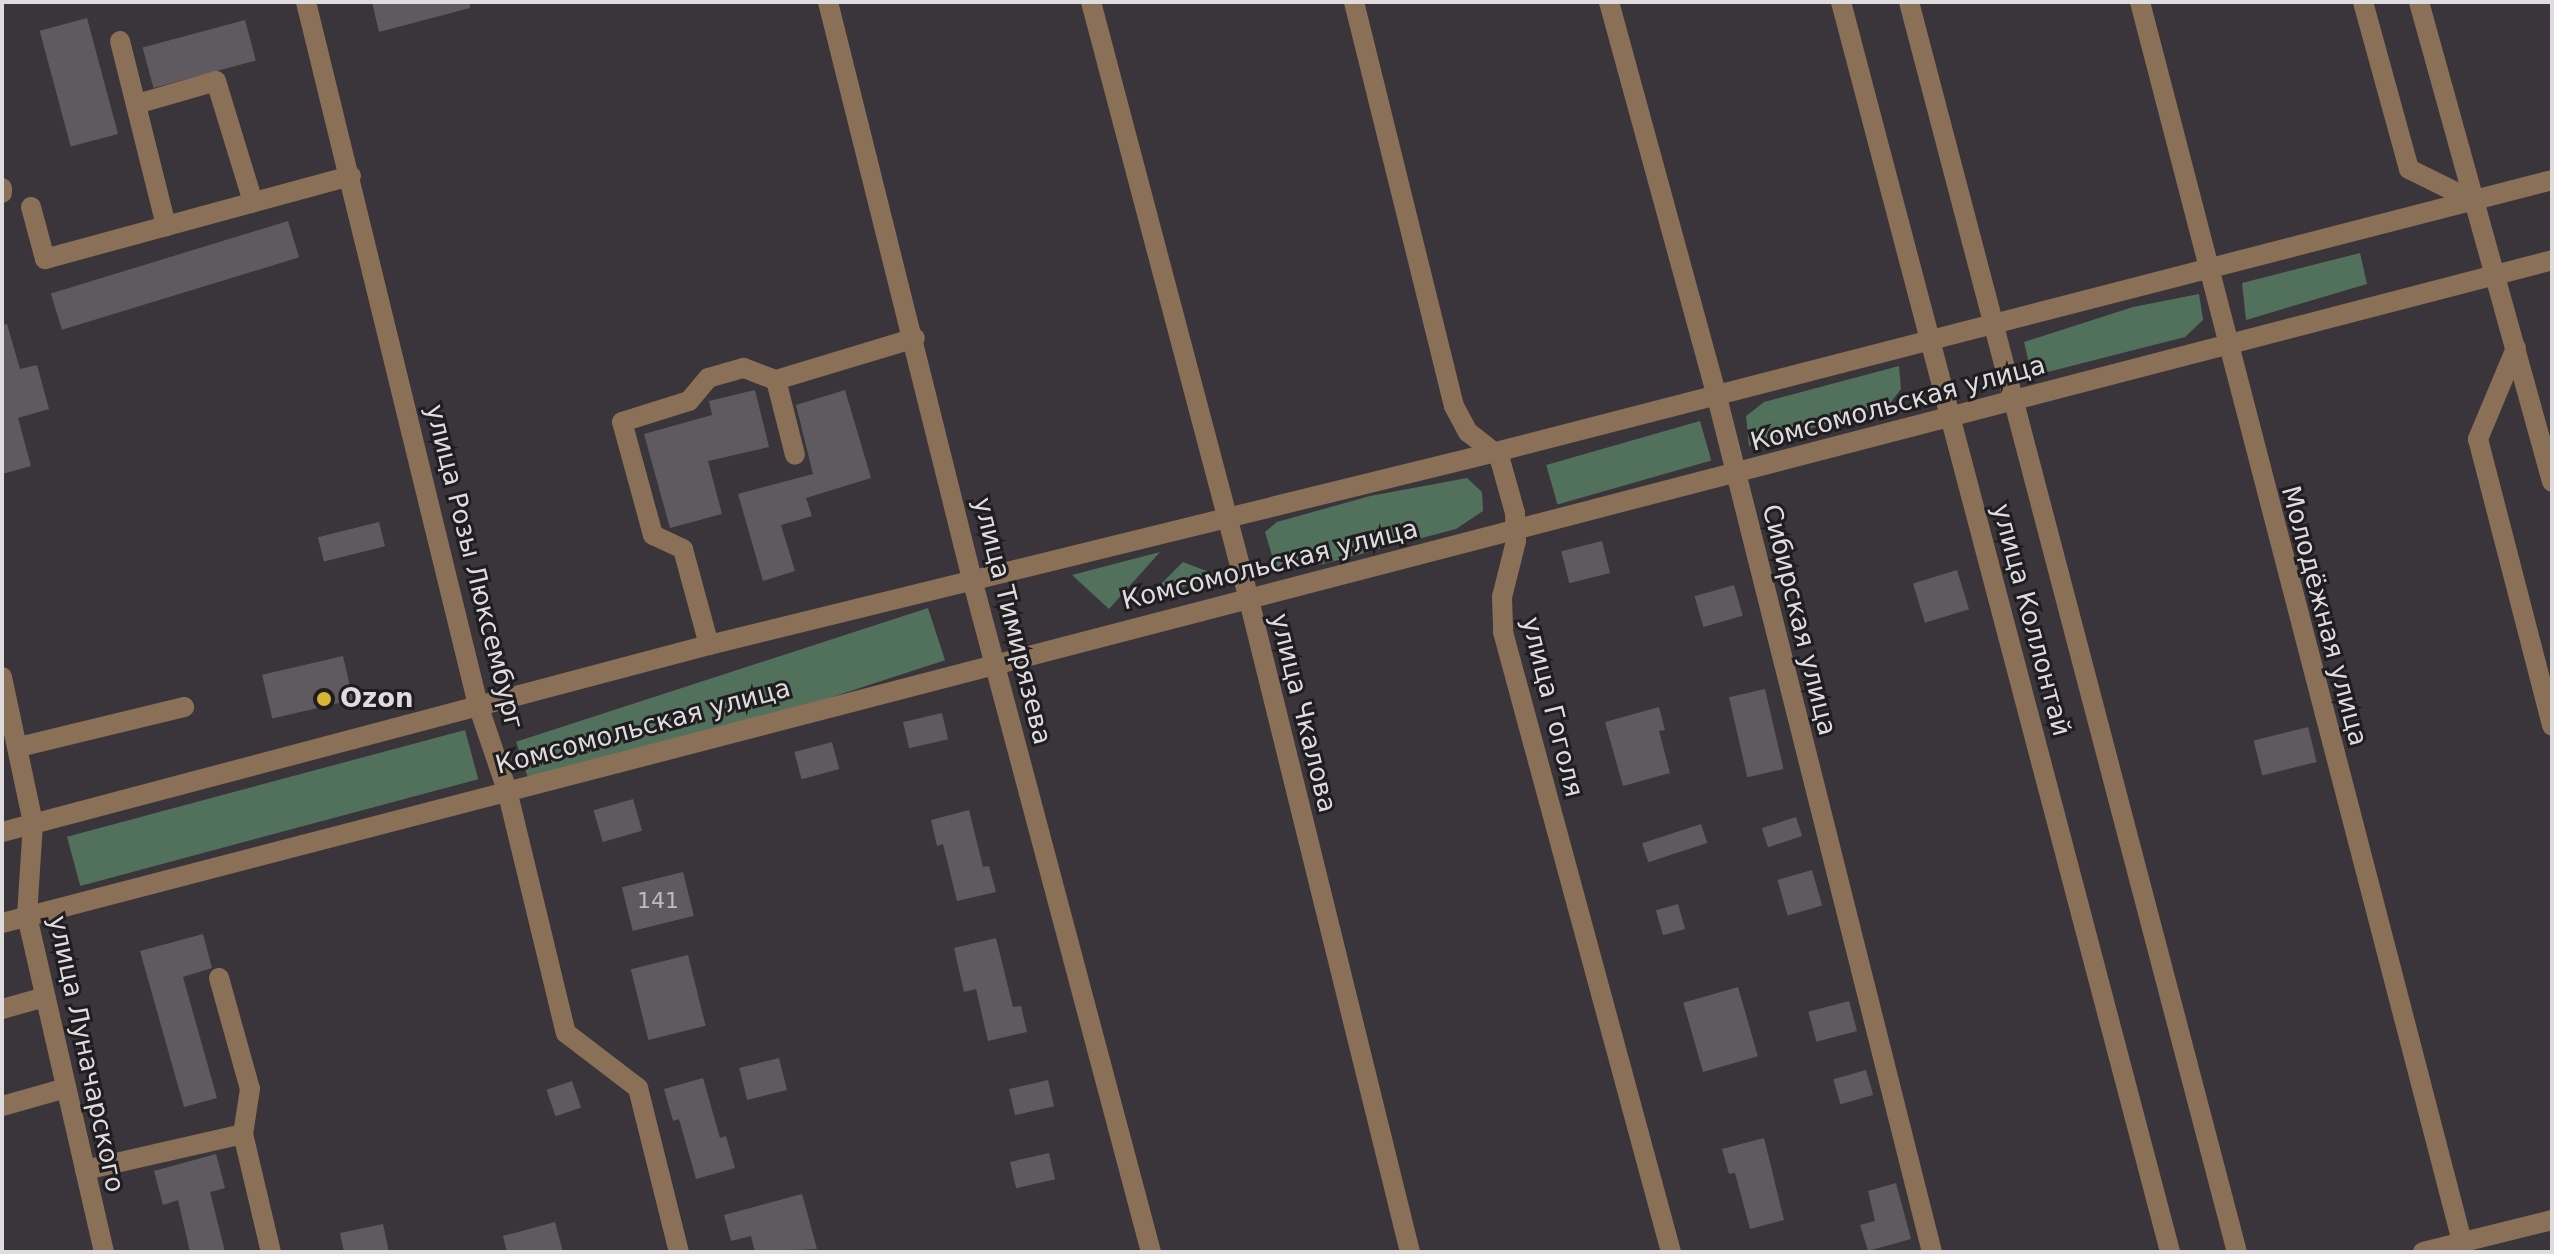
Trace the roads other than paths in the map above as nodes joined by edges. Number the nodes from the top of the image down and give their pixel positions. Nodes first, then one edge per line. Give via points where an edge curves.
1 (306, 2) edge
2 (828, 2) edge
3 (1091, 2) edge
4 (1354, 2) edge
5 (1609, 2) edge
6 (1841, 2) edge
7 (1909, 2) edge
8 (2140, 2) edge
9 (2363, 2) edge
10 (2419, 2) edge
11 (120, 41) dead end
12 (137, 104) junction
13 (351, 176) junction
14 (2552, 180) edge
15 (2472, 200) junction
16 (253, 202) junction
17 (31, 207) dead end
18 (166, 226) junction
19 (2552, 260) edge
20 (2211, 265) junction
21 (2497, 273) junction
22 (1991, 323) junction
23 (915, 338) junction
24 (1931, 339) junction
25 (2226, 346) junction
26 (2516, 348) junction
27 (776, 380) junction
28 (1716, 393) junction
29 (2012, 399) junction
30 (1950, 416) junction
31 (1496, 452) junction
32 (795, 455) dead end
33 (1736, 475) junction
34 (2552, 482) edge
35 (1227, 518) junction
36 (1517, 531) junction
37 (972, 579) junction
38 (1248, 596) junction
39 (709, 645) junction
40 (995, 663) junction
41 (2, 677) edge
42 (478, 705) junction
43 (184, 707) dead end
44 (7, 722) edge
45 (2552, 726) edge
46 (19, 747) junction
47 (507, 790) junction
48 (33, 823) junction
49 (2, 832) edge
50 (27, 916) junction
51 (2, 923) edge
52 (219, 978) dead end
53 (45, 997) junction
54 (2, 1009) edge
55 (66, 1088) junction
56 (2, 1106) edge
57 (243, 1134) junction
58 (85, 1170) junction
59 (2552, 1220) edge
60 (2462, 1242) junction
61 (104, 1252) edge
62 (271, 1252) edge
63 (679, 1252) edge
64 (1151, 1252) edge
65 (1410, 1252) edge
66 (1671, 1252) edge
67 (1932, 1252) edge
68 (2170, 1252) edge
69 (2237, 1252) edge
70 (2423, 1252) edge

1 - 13 street, улица Розы Люксембург
2 - 23 street, улица Тимирязева
3 - 35 street, улица Чкалова
4 - 31 street via 1454,406 1468,432
5 - 28 street, Сибирская улица
6 - 24 street, улица Коллонтай
7 - 22 street, улица Коллонтай
8 - 20 street, Молодёжная улица
9 - 15 street via 2409,169
10 - 15 street
11 - 12 street
12 - 16 street via 216,81
12 - 18 street
13 - 16 street
13 - 42 street, улица Розы Люксембург
14 - 15 street, Комсомольская улица
15 - 20 street, Комсомольская улица
15 - 21 street
16 - 18 street
17 - 18 street via 45,259
19 - 21 street, Комсомольская улица
20 - 22 street, Комсомольская улица
20 - 25 street, Молодёжная улица
21 - 25 street, Комсомольская улица
21 - 26 street
22 - 24 street, Комсомольская улица
22 - 29 street, улица Коллонтай
23 - 27 street
23 - 37 street, улица Тимирязева
24 - 28 street, Комсомольская улица
24 - 30 street, улица Коллонтай
25 - 29 street, Комсомольская улица
25 - 60 street, Молодёжная улица
26 - 34 street
26 - 45 street via 2478,439
27 - 32 street
27 - 39 street via 744,368 708,378 689,401 622,422 653,535 683,549
28 - 31 street, Комсомольская улица
28 - 33 street, Сибирская улица
29 - 30 street, Комсомольская улица
29 - 69 street, улица Коллонтай
30 - 33 street, Комсомольская улица
30 - 68 street, улица Коллонтай
31 - 35 street, Комсомольская улица
31 - 36 street, улица Гоголя
33 - 36 street, Комсомольская улица
33 - 67 street, Сибирская улица
35 - 37 street, Комсомольская улица
35 - 38 street, улица Чкалова
36 - 38 street, Комсомольская улица
36 - 66 street, улица Гоголя via 1502,597 1503,632
37 - 39 street, Комсомольская улица
37 - 40 street, улица Тимирязева
38 - 40 street, Комсомольская улица
38 - 65 street, улица Чкалова
39 - 42 street, Комсомольская улица
40 - 47 street, Комсомольская улица
40 - 64 street, улица Тимирязева
41 - 44 street, улица Луначарского
42 - 47 street, улица Розы Люксембург
42 - 48 street, Комсомольская улица
43 - 46 street
44 - 46 street, улица Луначарского
46 - 48 street, улица Луначарского
47 - 50 street, Комсомольская улица
47 - 63 street, улица Розы Люксембург via 566,1033 638,1088
48 - 49 street, Комсомольская улица
48 - 50 street, улица Луначарского
50 - 51 street, Комсомольская улица
50 - 53 street, улица Луначарского
52 - 57 street via 250,1089
53 - 54 street
53 - 55 street, улица Луначарского
55 - 56 street
55 - 58 street, улица Луначарского
57 - 58 street
57 - 62 street
58 - 61 street, улица Луначарского
59 - 60 street
60 - 70 street

